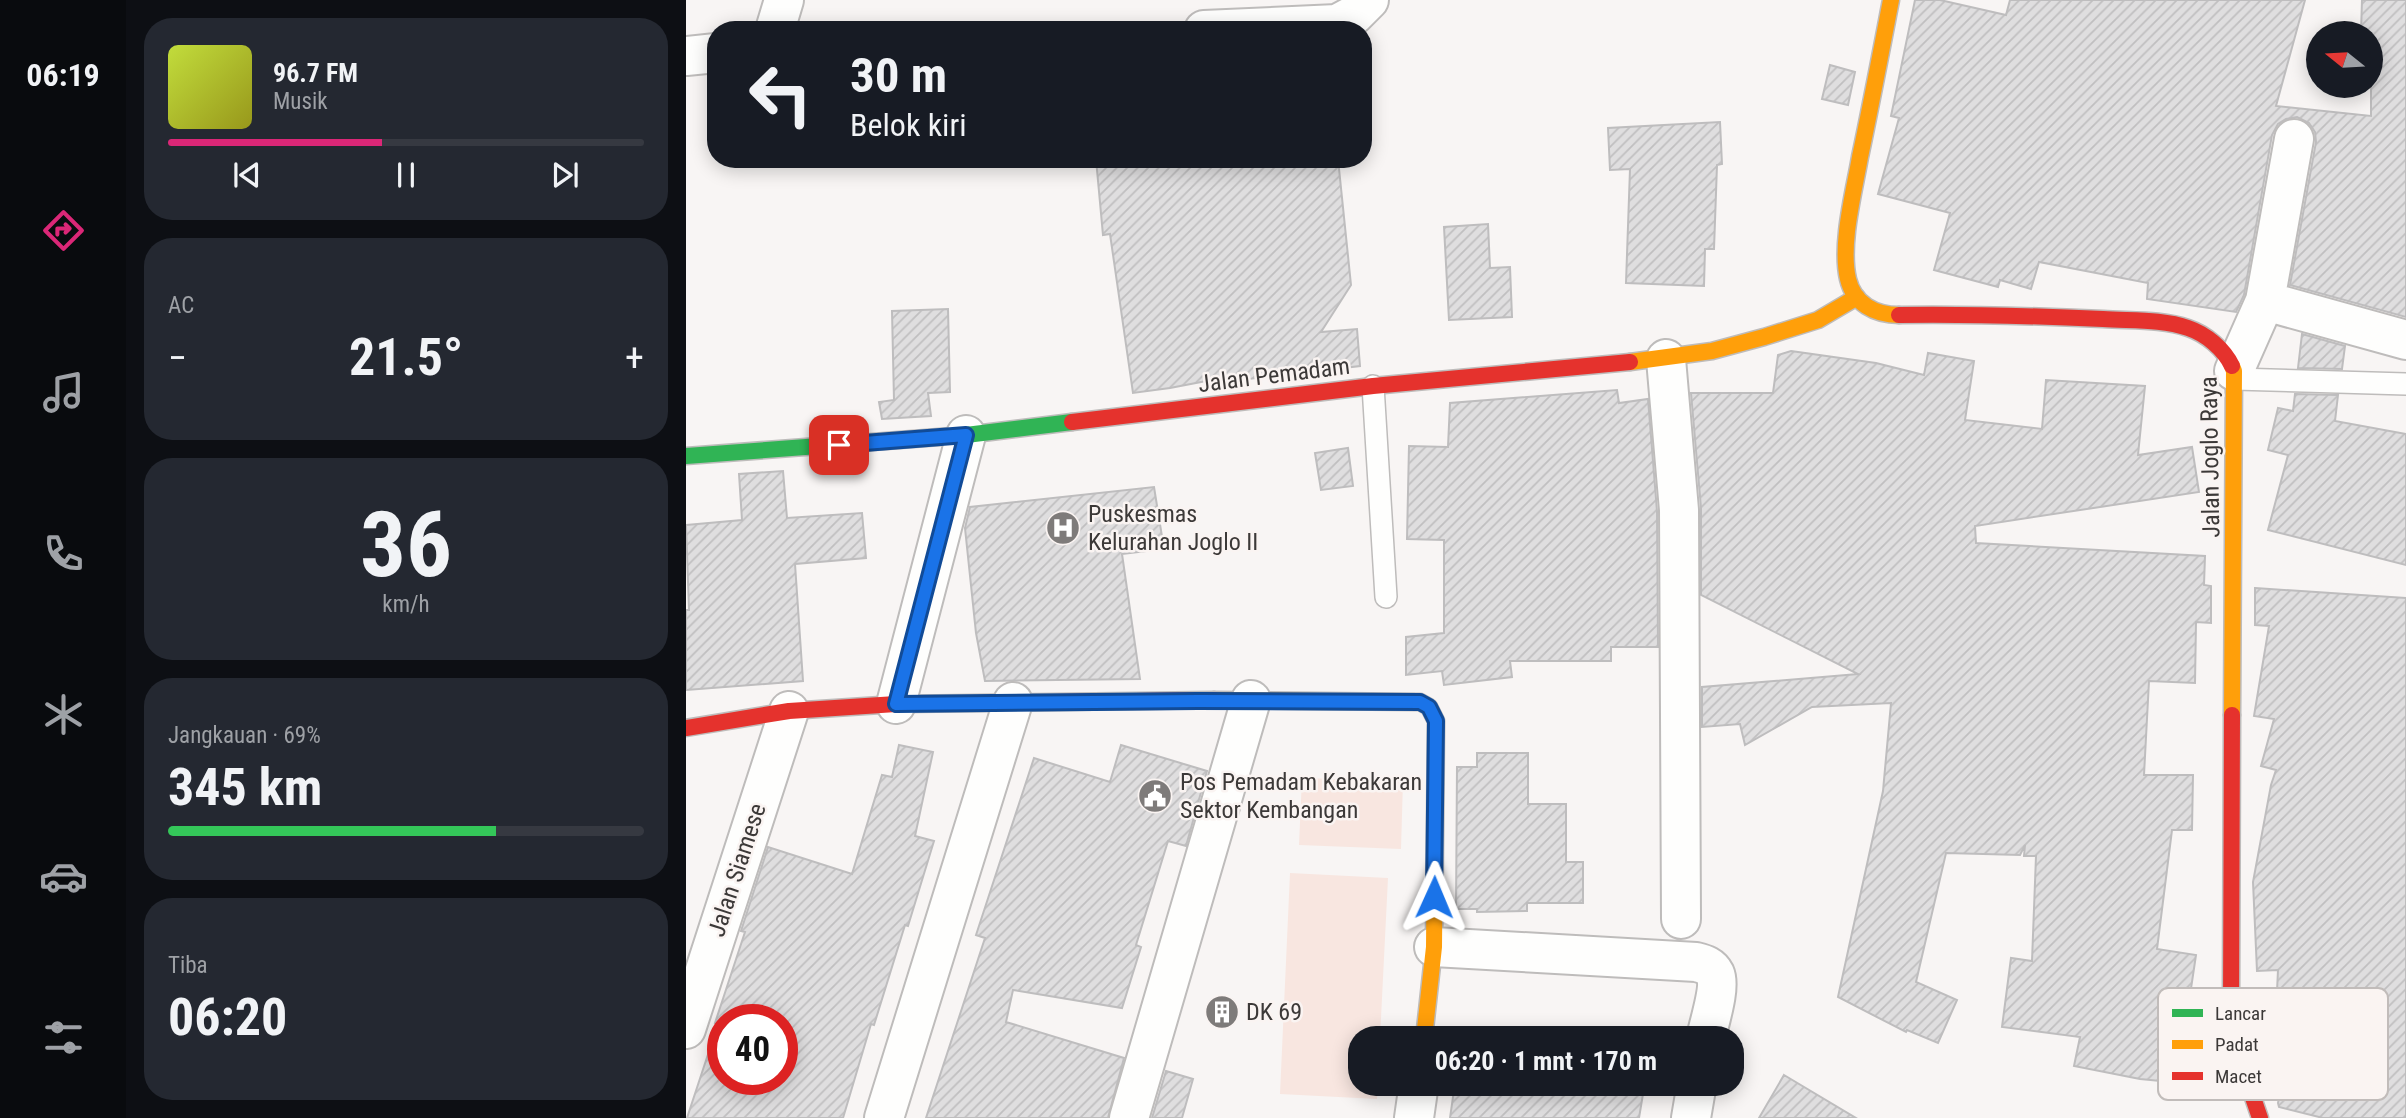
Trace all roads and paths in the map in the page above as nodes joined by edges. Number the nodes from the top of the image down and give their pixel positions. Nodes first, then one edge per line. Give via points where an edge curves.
1 (784, 0) edge
2 (1369, 0) edge
3 (1891, 0) edge
4 (778, 21) edge
5 (1342, 21) edge
6 (707, 54) edge
7 (686, 56) edge
8 (2294, 139) dead end
9 (1857, 297) junction
10 (2265, 301) junction
11 (2406, 340) edge
12 (1666, 359) junction
13 (2234, 375) junction
14 (2406, 384) edge
15 (1373, 386) junction
16 (966, 435) junction
17 (686, 456) edge
18 (1386, 597) dead end
19 (1251, 700) junction
20 (1013, 702) junction
21 (896, 704) junction
22 (789, 711) junction
23 (686, 728) edge
24 (1681, 919) dead end
25 (1434, 947) junction
26 (2231, 988) edge
27 (1425, 1026) edge
28 (1708, 1026) edge
29 (686, 1028) edge
30 (1417, 1096) edge
31 (1695, 1096) edge
32 (2254, 1100) edge
33 (884, 1118) edge
34 (1129, 1118) edge
35 (1414, 1118) edge
36 (1691, 1118) edge
37 (2260, 1118) edge

1 - 4 street
2 - 5 street
3 - 9 street via 1846,231 1848,279
6 - 7 street
8 - 10 street
9 - 12 street, Jalan Pemadam via 1818,320 1775,334
9 - 13 street, Jalan Joglo Raya via 1867,309 1888,315 2001,314 2160,322 2189,328 2212,341 2228,358
10 - 11 street
10 - 13 street
12 - 15 street, Jalan Pemadam
12 - 24 street via 1679,510
13 - 14 lane
13 - 26 street, Jalan Joglo Raya
15 - 16 street, Jalan Pemadam
15 - 18 lane
16 - 17 street, Jalan Pemadam
16 - 21 street
19 - 20 street
19 - 25 street via 1412,701 1429,707 1436,721
19 - 34 street
20 - 21 street
20 - 33 street
21 - 22 street
22 - 23 street
22 - 29 street, Jalan Siamese
25 - 27 street
25 - 28 street via 1707,965 1717,982
30 - 35 street
31 - 36 street
32 - 37 street, Jalan Joglo Raya

